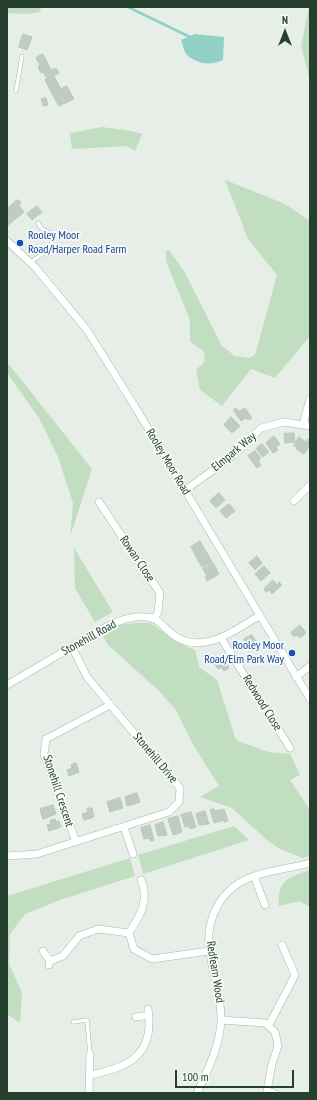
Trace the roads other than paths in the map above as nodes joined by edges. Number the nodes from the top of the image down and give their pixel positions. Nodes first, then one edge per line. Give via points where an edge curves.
1 (22, 56) dead end
2 (16, 91) dead end
3 (38, 223) dead end
4 (7, 241) edge
5 (30, 262) junction
6 (310, 399) edge
7 (306, 425) edge
8 (310, 485) edge
9 (184, 491) junction
10 (294, 501) dead end
11 (99, 502) dead end
12 (259, 616) junction
13 (155, 618) junction
14 (221, 638) junction
15 (72, 647) junction
16 (310, 666) edge
17 (296, 677) junction
18 (7, 685) edge
19 (310, 698) edge
20 (110, 705) junction
21 (290, 748) dead end
22 (124, 826) junction
23 (76, 842) junction
24 (133, 854) dead end
25 (7, 856) edge
26 (310, 863) edge
27 (254, 876) junction
28 (141, 880) dead end
29 (265, 905) dead end
30 (129, 933) junction
31 (282, 945) dead end
32 (43, 951) dead end
33 (209, 951) junction
34 (136, 1017) dead end
35 (221, 1020) junction
36 (73, 1022) dead end
37 (269, 1025) junction
38 (90, 1054) joint
39 (89, 1075) junction
40 (267, 1092) edge
41 (89, 1093) edge
42 (197, 1093) edge
43 (274, 1093) edge

1 - 2 lane
3 - 5 lane via 52,236 51,246
4 - 5 street, Rooley Moor Road
5 - 9 street, Rooley Moor Road via 87,330
6 - 7 street
7 - 9 street, Elmpark Way via 284,422 262,428 234,455
8 - 10 street
9 - 12 street, Rooley Moor Road
11 - 13 street, Rowan Close via 160,593
12 - 14 street
12 - 17 street, Rooley Moor Road
13 - 14 street via 176,637 193,643 209,643
13 - 15 street, Stonehill Road via 137,617 114,622
14 - 21 street, Redwood Close
15 - 18 street, Stonehill Road
15 - 20 street, Stonehill Drive via 87,677
16 - 17 street
17 - 19 street, Rooley Moor Road
20 - 22 street, Stonehill Drive via 180,788 179,802 169,812
20 - 23 street, Stonehill Crescent via 46,739 44,754
22 - 23 street, Stonehill Drive
22 - 24 street
23 - 25 street, Stonehill Drive via 37,854
26 - 27 street, Redfearn Wood
27 - 29 street
27 - 33 street, Redfearn Wood via 231,889 219,902 212,917
28 - 30 street via 145,889 144,904
30 - 32 street via 98,929 79,936 63,956 49,963
30 - 33 street via 134,949 152,959
31 - 37 street via 295,975
33 - 35 street, Redfearn Wood
34 - 39 street via 149,1012 148,1038 143,1050 127,1064
35 - 37 street
35 - 42 street, Redfearn Wood via 216,1051
36 - 38 lane via 87,1020
37 - 40 street via 275,1032 278,1046
38 - 39 street
39 - 41 street
40 - 43 street

